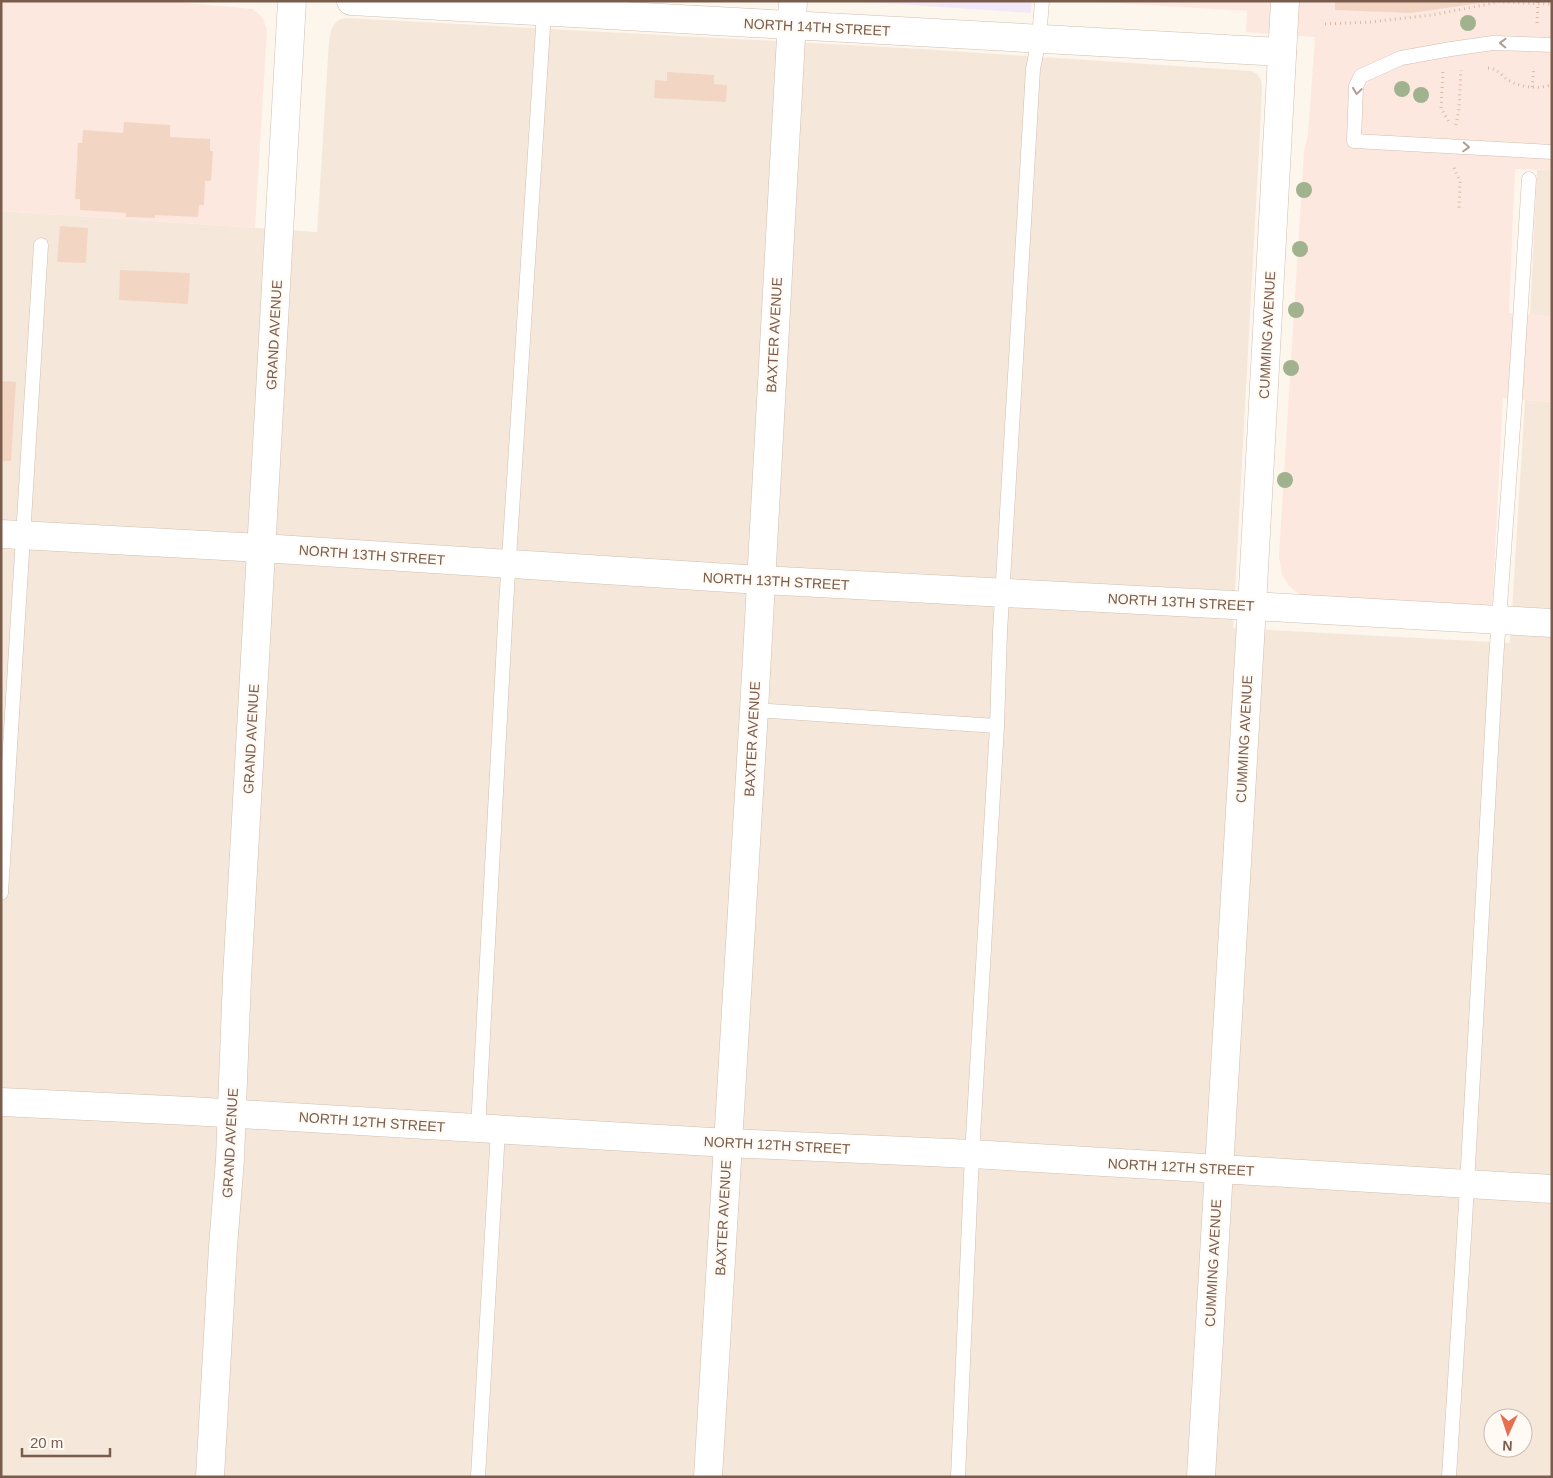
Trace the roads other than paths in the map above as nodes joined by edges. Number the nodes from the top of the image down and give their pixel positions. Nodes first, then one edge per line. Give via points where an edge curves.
1 (292, 1) edge
2 (351, 1) edge
3 (1042, 1) edge
4 (1285, 1) edge
5 (544, 12) junction
6 (792, 13) edge
7 (1039, 39) junction
8 (1552, 45) edge
9 (1282, 52) junction
10 (1552, 152) edge
11 (1528, 179) dead end
12 (41, 245) dead end
13 (12, 534) edge
14 (262, 548) junction
15 (508, 564) junction
16 (760, 580) junction
17 (1003, 593) junction
18 (1252, 606) junction
19 (1499, 620) junction
20 (1552, 623) edge
21 (754, 710) junction
22 (997, 726) junction
23 (1, 893) edge
24 (1, 1102) edge
25 (232, 1114) junction
26 (488, 1129) junction
27 (728, 1143) junction
28 (972, 1154) junction
29 (1218, 1169) junction
30 (1467, 1184) junction
31 (1552, 1189) edge
32 (210, 1477) edge
33 (478, 1477) edge
34 (708, 1477) edge
35 (958, 1477) edge
36 (1201, 1477) edge
37 (1449, 1477) edge

1 - 14 street, GRAND AVENUE
2 - 5 street, NORTH 14TH STREET
3 - 7 lane
4 - 9 street, CUMMING AVENUE
5 - 6 street, NORTH 14TH STREET
5 - 15 lane
6 - 7 street, NORTH 14TH STREET
6 - 16 street, BAXTER AVENUE
7 - 9 street, NORTH 14TH STREET
7 - 17 lane via 1033,69
8 -> 10 lane via 1493,43 1451,49 1401,58 1361,76 1356,86 1354,141
9 - 18 street, CUMMING AVENUE
11 - 19 lane
12 - 13 lane
13 - 14 street, NORTH 13TH STREET
13 - 23 lane
14 - 15 street, NORTH 13TH STREET
14 - 25 street, GRAND AVENUE
15 - 16 street, NORTH 13TH STREET
15 - 26 lane
16 - 17 street, NORTH 13TH STREET
16 - 21 street, BAXTER AVENUE
17 - 18 street, NORTH 13TH STREET
17 - 22 lane
18 - 19 street, NORTH 13TH STREET
18 - 29 street, CUMMING AVENUE
19 - 20 street, NORTH 13TH STREET
19 - 30 lane
21 - 22 lane
21 - 27 street, BAXTER AVENUE
22 - 28 lane
24 - 25 street, NORTH 12TH STREET
25 - 26 street, NORTH 12TH STREET
25 - 32 street, GRAND AVENUE
26 - 27 street, NORTH 12TH STREET
26 - 33 lane
27 - 28 street, NORTH 12TH STREET
27 - 34 street, BAXTER AVENUE
28 - 29 street, NORTH 12TH STREET
28 - 35 lane
29 - 30 street, NORTH 12TH STREET
29 - 36 street, CUMMING AVENUE
30 - 31 street, NORTH 12TH STREET
30 - 37 lane

